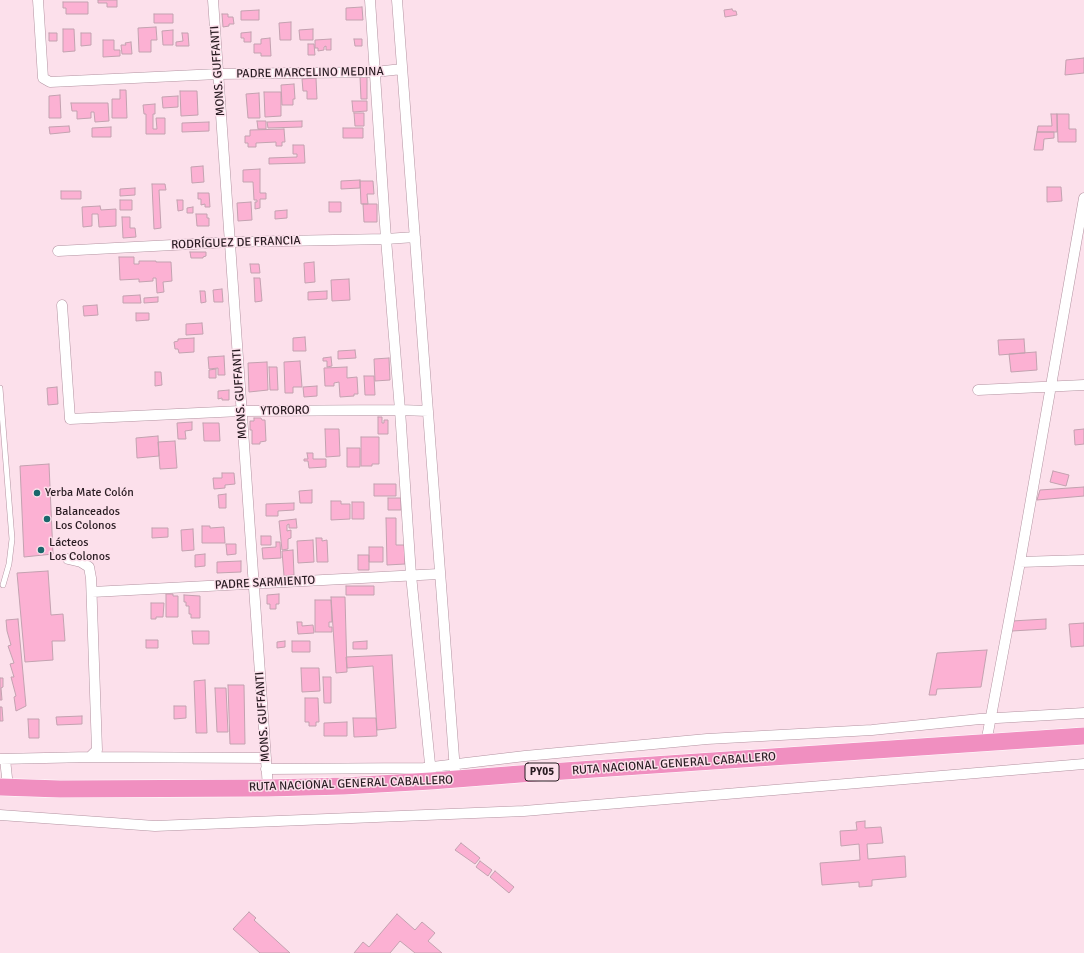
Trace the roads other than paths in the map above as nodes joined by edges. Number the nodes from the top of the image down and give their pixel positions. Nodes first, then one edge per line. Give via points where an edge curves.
1 (38, 0) edge
2 (213, 0) edge
3 (370, 0) edge
4 (397, 0) edge
5 (402, 69) junction
6 (375, 72) junction
7 (218, 74) junction
8 (1084, 198) edge
9 (1083, 211) edge
10 (415, 237) junction
11 (386, 239) junction
12 (230, 242) junction
13 (58, 251) dead end
14 (62, 305) dead end
15 (1084, 385) edge
16 (1051, 387) junction
17 (0, 388) edge
18 (978, 390) dead end
19 (400, 410) junction
20 (241, 411) junction
21 (428, 411) junction
22 (68, 559) dead end
23 (1084, 560) edge
24 (1020, 562) junction
25 (439, 574) junction
26 (412, 575) junction
27 (253, 584) junction
28 (3, 585) dead end
29 (92, 592) junction
30 (1084, 713) edge
31 (991, 718) junction
32 (1084, 736) edge
33 (986, 743) junction
34 (90, 757) junction
35 (266, 758) junction
36 (2, 759) edge
37 (1084, 764) edge
38 (266, 769) junction
39 (455, 772) junction
40 (431, 774) junction
41 (4, 787) edge
42 (268, 788) junction
43 (0, 815) edge

1 - 7 street, PADRE MARCELINO MEDINA via 43,78 50,82
2 - 7 street, MONS. GUFFANTI
3 - 6 street
4 - 5 street
5 - 6 street, PADRE MARCELINO MEDINA
5 - 10 street
6 - 7 street, PADRE MARCELINO MEDINA
6 - 11 street
7 - 12 street, MONS. GUFFANTI
8 - 9 street
9 - 16 street
10 - 11 street, RODRÍGUEZ DE FRANCIA
10 - 21 street
11 - 12 street, RODRÍGUEZ DE FRANCIA
11 - 19 street
12 - 13 street, RODRÍGUEZ DE FRANCIA
12 - 20 street, MONS. GUFFANTI
14 - 20 street, YTORORO via 70,419
15 - 16 street
16 - 18 street
16 - 24 street
17 - 28 lane via 12,539
19 - 20 street, YTORORO
19 - 21 street, YTORORO
19 - 26 street
20 - 27 street, MONS. GUFFANTI
21 - 25 street
22 - 29 street via 89,567
23 - 24 street
24 - 31 street
25 - 26 street, PADRE SARMIENTO
25 - 39 street
26 - 27 street, PADRE SARMIENTO
26 - 40 street
27 - 29 street, PADRE SARMIENTO
27 - 35 street, MONS. GUFFANTI
29 - 34 street via 97,750
30 - 31 street
31 - 33 street
31 - 39 street via 872,730 706,739 525,756
32 - 33 highway, RUTA NACIONAL GENERAL CABALLERO / PY05
33 - 39 highway, RUTA NACIONAL GENERAL CABALLERO / PY05 via 520,774
34 - 35 street
34 - 36 street
35 - 38 street, MONS. GUFFANTI
36 - 41 street
37 - 43 street via 516,811 155,826
38 - 40 street
38 - 42 street, MONS. GUFFANTI
39 - 40 highway, RUTA NACIONAL GENERAL CABALLERO / PY05
40 - 42 highway, RUTA NACIONAL GENERAL CABALLERO / PY05 via 344,786
41 - 42 highway, RUTA NACIONAL GENERAL CABALLERO / PY05

